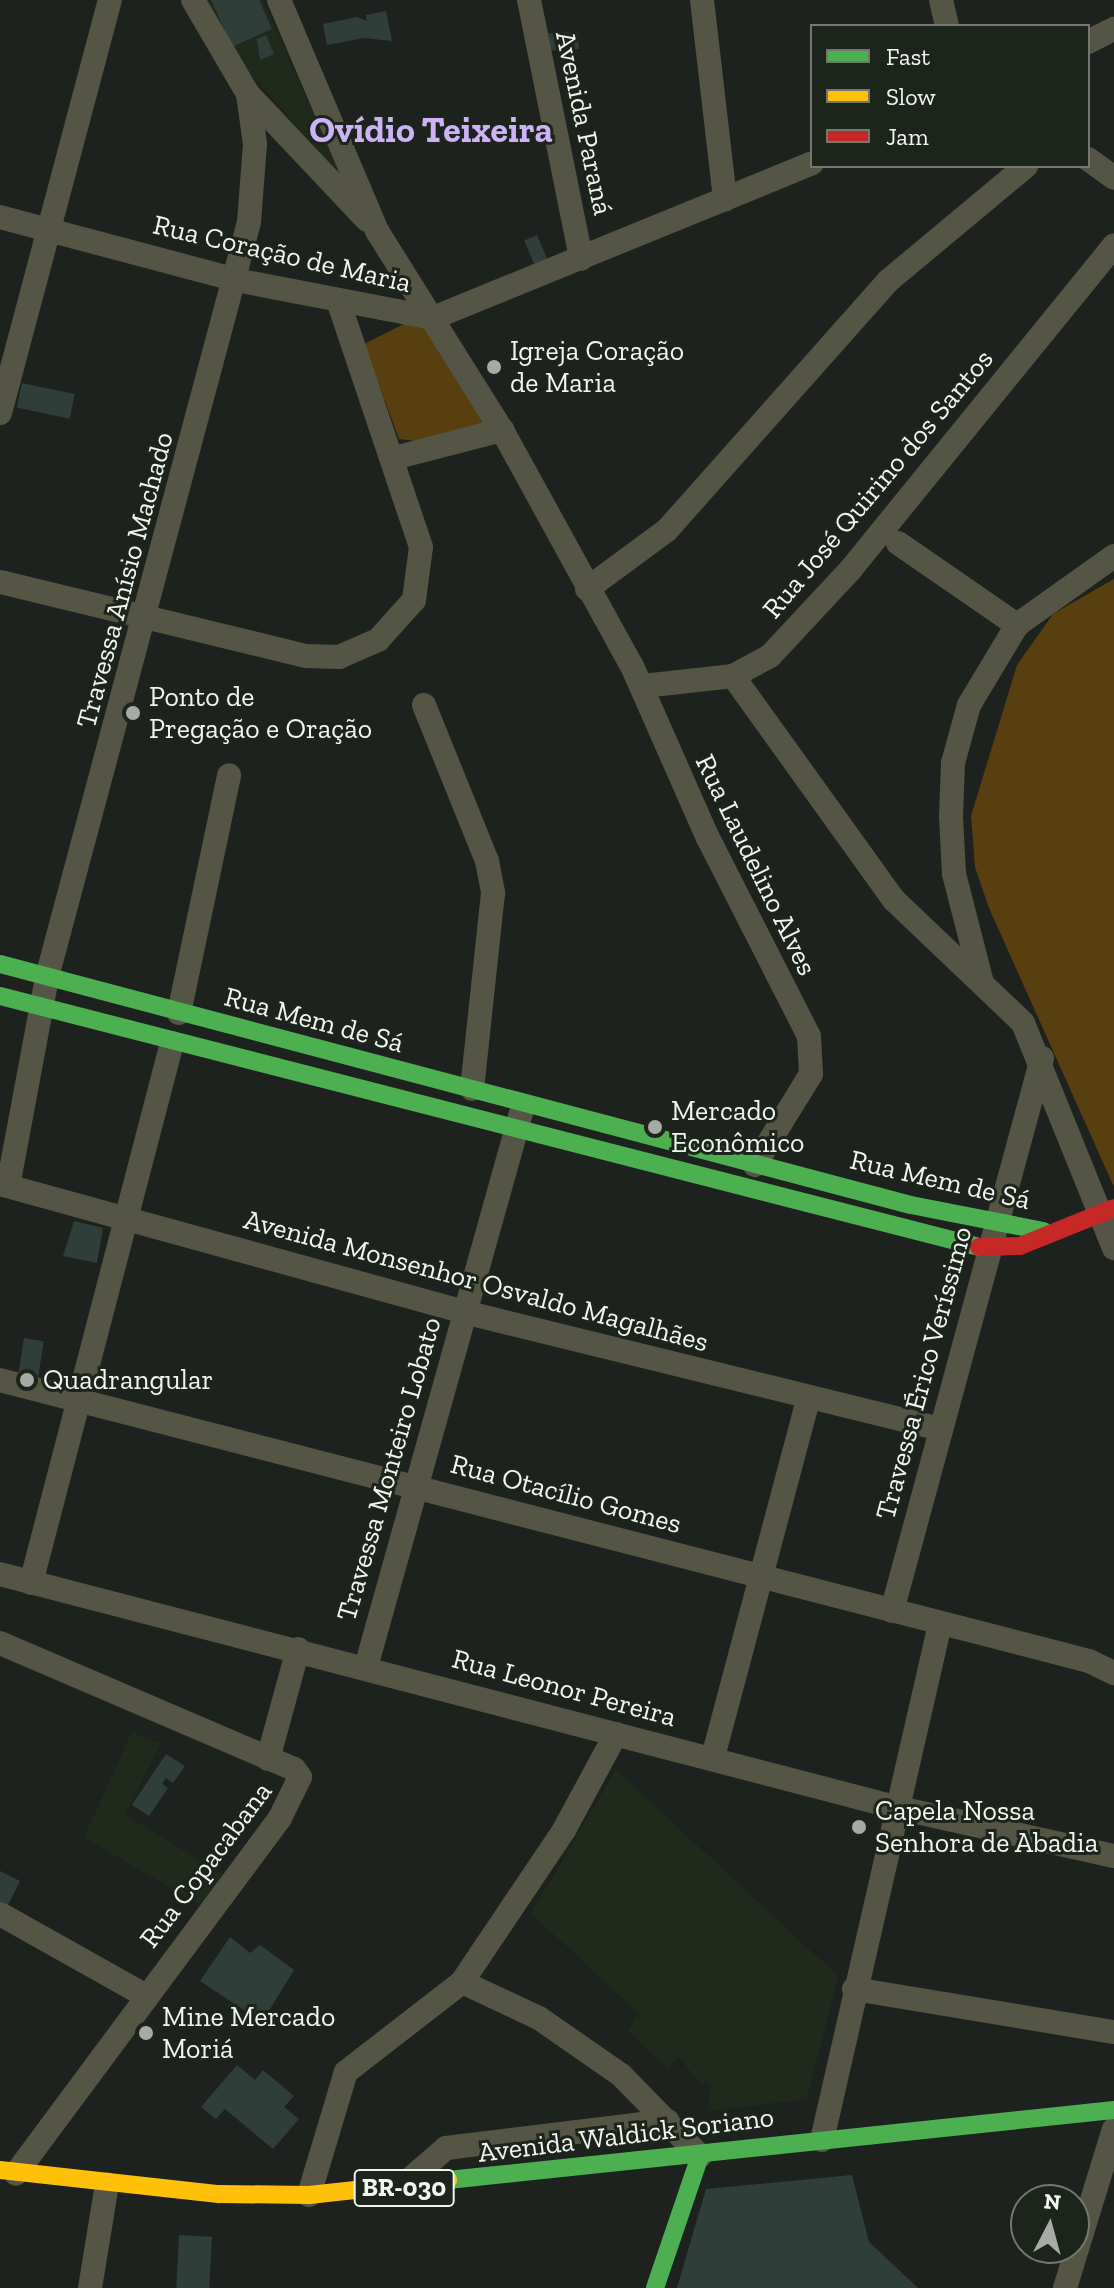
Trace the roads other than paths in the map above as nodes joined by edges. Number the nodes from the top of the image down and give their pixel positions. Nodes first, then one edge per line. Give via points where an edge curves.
1 (110, 0) edge
2 (193, 0) edge
3 (279, 0) edge
4 (529, 0) edge
5 (702, 0) edge
6 (941, 0) edge
7 (947, 24) edge
8 (1114, 29) edge
9 (1090, 41) edge
10 (248, 94) junction
11 (1090, 160) edge
12 (810, 164) edge
13 (1024, 168) edge
14 (1114, 178) edge
15 (725, 200) junction
16 (0, 217) edge
17 (50, 229) junction
18 (377, 231) junction
19 (1114, 245) edge
20 (581, 259) junction
21 (236, 280) junction
22 (339, 304) junction
23 (433, 318) junction
24 (0, 413) edge
25 (502, 430) junction
26 (394, 458) junction
27 (898, 543) dead end
28 (1114, 556) edge
29 (0, 582) edge
30 (587, 589) junction
31 (148, 617) junction
32 (1017, 625) junction
33 (733, 676) junction
34 (643, 686) junction
35 (424, 705) dead end
36 (229, 775) dead end
37 (0, 964) edge
38 (47, 977) junction
39 (981, 979) junction
40 (0, 996) edge
41 (41, 1007) junction
42 (179, 1013) junction
43 (172, 1043) junction
44 (1042, 1058) junction
45 (472, 1089) junction
46 (524, 1103) junction
47 (515, 1132) junction
48 (750, 1164) junction
49 (4, 1185) edge
50 (735, 1188) junction
51 (1108, 1210) edge
52 (125, 1217) junction
53 (994, 1225) junction
54 (1051, 1232) junction
55 (1114, 1248) edge
56 (986, 1249) junction
57 (464, 1312) junction
58 (0, 1380) edge
59 (79, 1400) junction
60 (808, 1401) junction
61 (939, 1429) junction
62 (417, 1485) junction
63 (0, 1574) edge
64 (758, 1578) junction
65 (31, 1583) junction
66 (892, 1611) junction
67 (940, 1624) junction
68 (298, 1649) junction
69 (4, 1653) edge
70 (366, 1667) junction
71 (1114, 1673) edge
72 (616, 1734) junction
73 (713, 1757) junction
74 (268, 1759) junction
75 (899, 1808) junction
76 (1114, 1856) edge
77 (0, 1914) edge
78 (462, 1982) junction
79 (854, 1989) junction
80 (146, 1996) junction
81 (1114, 2032) edge
82 (1114, 2110) edge
83 (667, 2121) junction
84 (1114, 2129) edge
85 (822, 2140) junction
86 (700, 2156) junction
87 (8, 2172) edge
88 (107, 2184) junction
89 (400, 2188) junction
90 (309, 2195) junction
91 (90, 2288) edge
92 (655, 2288) edge
93 (1065, 2288) edge

1 - 17 street
2 - 10 street, Travessa Anísio Machado
3 - 18 street, Rua Laudelino Alves
4 - 20 street, Avenida Paraná
5 - 15 street
6 - 7 street
8 - 9 street
10 - 18 street, Rua Laudelino Alves
10 - 21 street, Travessa Anísio Machado via 253,185
11 - 14 street
12 - 15 street, Rua Coração de Maria
13 - 30 street via 888,281 667,530
15 - 20 street, Rua Coração de Maria
16 - 17 street, Rua Coração de Maria
17 - 21 street, Rua Coração de Maria
17 - 24 street
18 - 23 street, Rua Laudelino Alves
19 - 33 street, Rua José Quirino dos Santos via 851,569 770,656
20 - 23 street, Rua Coração de Maria
21 - 22 street, Rua Coração de Maria
21 - 31 street, Travessa Anísio Machado
22 - 23 street, Rua Coração de Maria
22 - 26 street
23 - 25 street, Rua Laudelino Alves
25 - 26 street
25 - 30 street, Rua Laudelino Alves
26 - 31 street via 416,521 421,576 402,619 378,640 339,657 307,656
27 - 32 street
28 - 32 street
29 - 31 street
30 - 34 street, Rua Laudelino Alves
31 - 38 street, Travessa Anísio Machado
32 - 39 street via 969,705 953,763 954,874
33 - 34 street, Rua José Quirino dos Santos
33 - 39 street via 894,900 950,957
34 - 48 street, Rua Laudelino Alves via 669,754 814,1057 811,1074
35 - 45 street via 487,861 493,893
36 - 42 street
37 - 38 street, Rua Mem de Sá
38 - 41 street, Travessa Anísio Machado
38 - 42 street, Rua Mem de Sá
39 - 44 street via 1023,1023
40 - 41 street, Rua Mem de Sá
41 - 43 street, Rua Mem de Sá
41 - 49 street, Travessa Anísio Machado
42 - 45 street, Rua Mem de Sá
43 - 47 street, Rua Mem de Sá
43 - 52 street
44 - 51 street
44 - 53 street, Travessa Érico Veríssimo
45 - 46 street, Rua Mem de Sá
46 - 47 street, Travessa Monteiro Lobato
46 - 48 street, Rua Mem de Sá
47 - 50 street, Rua Mem de Sá
47 - 57 street, Travessa Monteiro Lobato
48 - 50 street
48 - 53 street, Rua Mem de Sá
49 - 52 street, Avenida Monsenhor Osvaldo Magalhães
50 - 56 street, Rua Mem de Sá
51 - 54 street
51 - 55 street
52 - 57 street, Avenida Monsenhor Osvaldo Magalhães
52 - 59 street
53 - 54 street, Rua Mem de Sá
53 - 56 street, Travessa Érico Veríssimo
54 - 56 street, Rua Mem de Sá via 1020,1246
56 - 61 street, Travessa Érico Veríssimo
57 - 60 street, Avenida Monsenhor Osvaldo Magalhães
57 - 62 street, Travessa Monteiro Lobato
58 - 59 street, Rua Otacílio Gomes
59 - 62 street, Rua Otacílio Gomes
59 - 65 street
60 - 61 street, Avenida Monsenhor Osvaldo Magalhães
60 - 64 street
61 - 66 street, Travessa Érico Veríssimo
62 - 64 street, Rua Otacílio Gomes
62 - 70 street, Travessa Monteiro Lobato
63 - 65 street, Rua Leonor Pereira
64 - 66 street, Rua Otacílio Gomes
64 - 73 street
65 - 68 street, Rua Leonor Pereira
66 - 67 street, Rua Otacílio Gomes
67 - 71 street, Rua Otacílio Gomes
67 - 75 street
68 - 70 street, Rua Leonor Pereira
68 - 74 street
69 - 74 street, Rua Copacabana
70 - 72 street, Rua Leonor Pereira
72 - 73 street, Rua Leonor Pereira
72 - 78 street via 564,1830
73 - 75 street, Rua Leonor Pereira
74 - 80 street, Rua Copacabana via 294,1769 300,1777 297,1793
75 - 76 street, Rua Leonor Pereira
75 - 79 street
77 - 80 street
78 - 83 street via 571,2038 621,2075
78 - 90 street via 346,2072
79 - 81 street
79 - 85 street
80 - 87 street, Rua Copacabana
82 - 85 street, Avenida Waldick Soriano / BR-030
83 - 86 street
83 - 89 street via 446,2148
84 - 93 street
85 - 86 street, Avenida Waldick Soriano / BR-030
86 - 89 street, Avenida Waldick Soriano / BR-030
86 - 92 street
87 - 88 street, Avenida Waldick Soriano / BR-030
88 - 90 street, Avenida Waldick Soriano / BR-030
88 - 91 street
89 - 90 street, Avenida Waldick Soriano / BR-030

